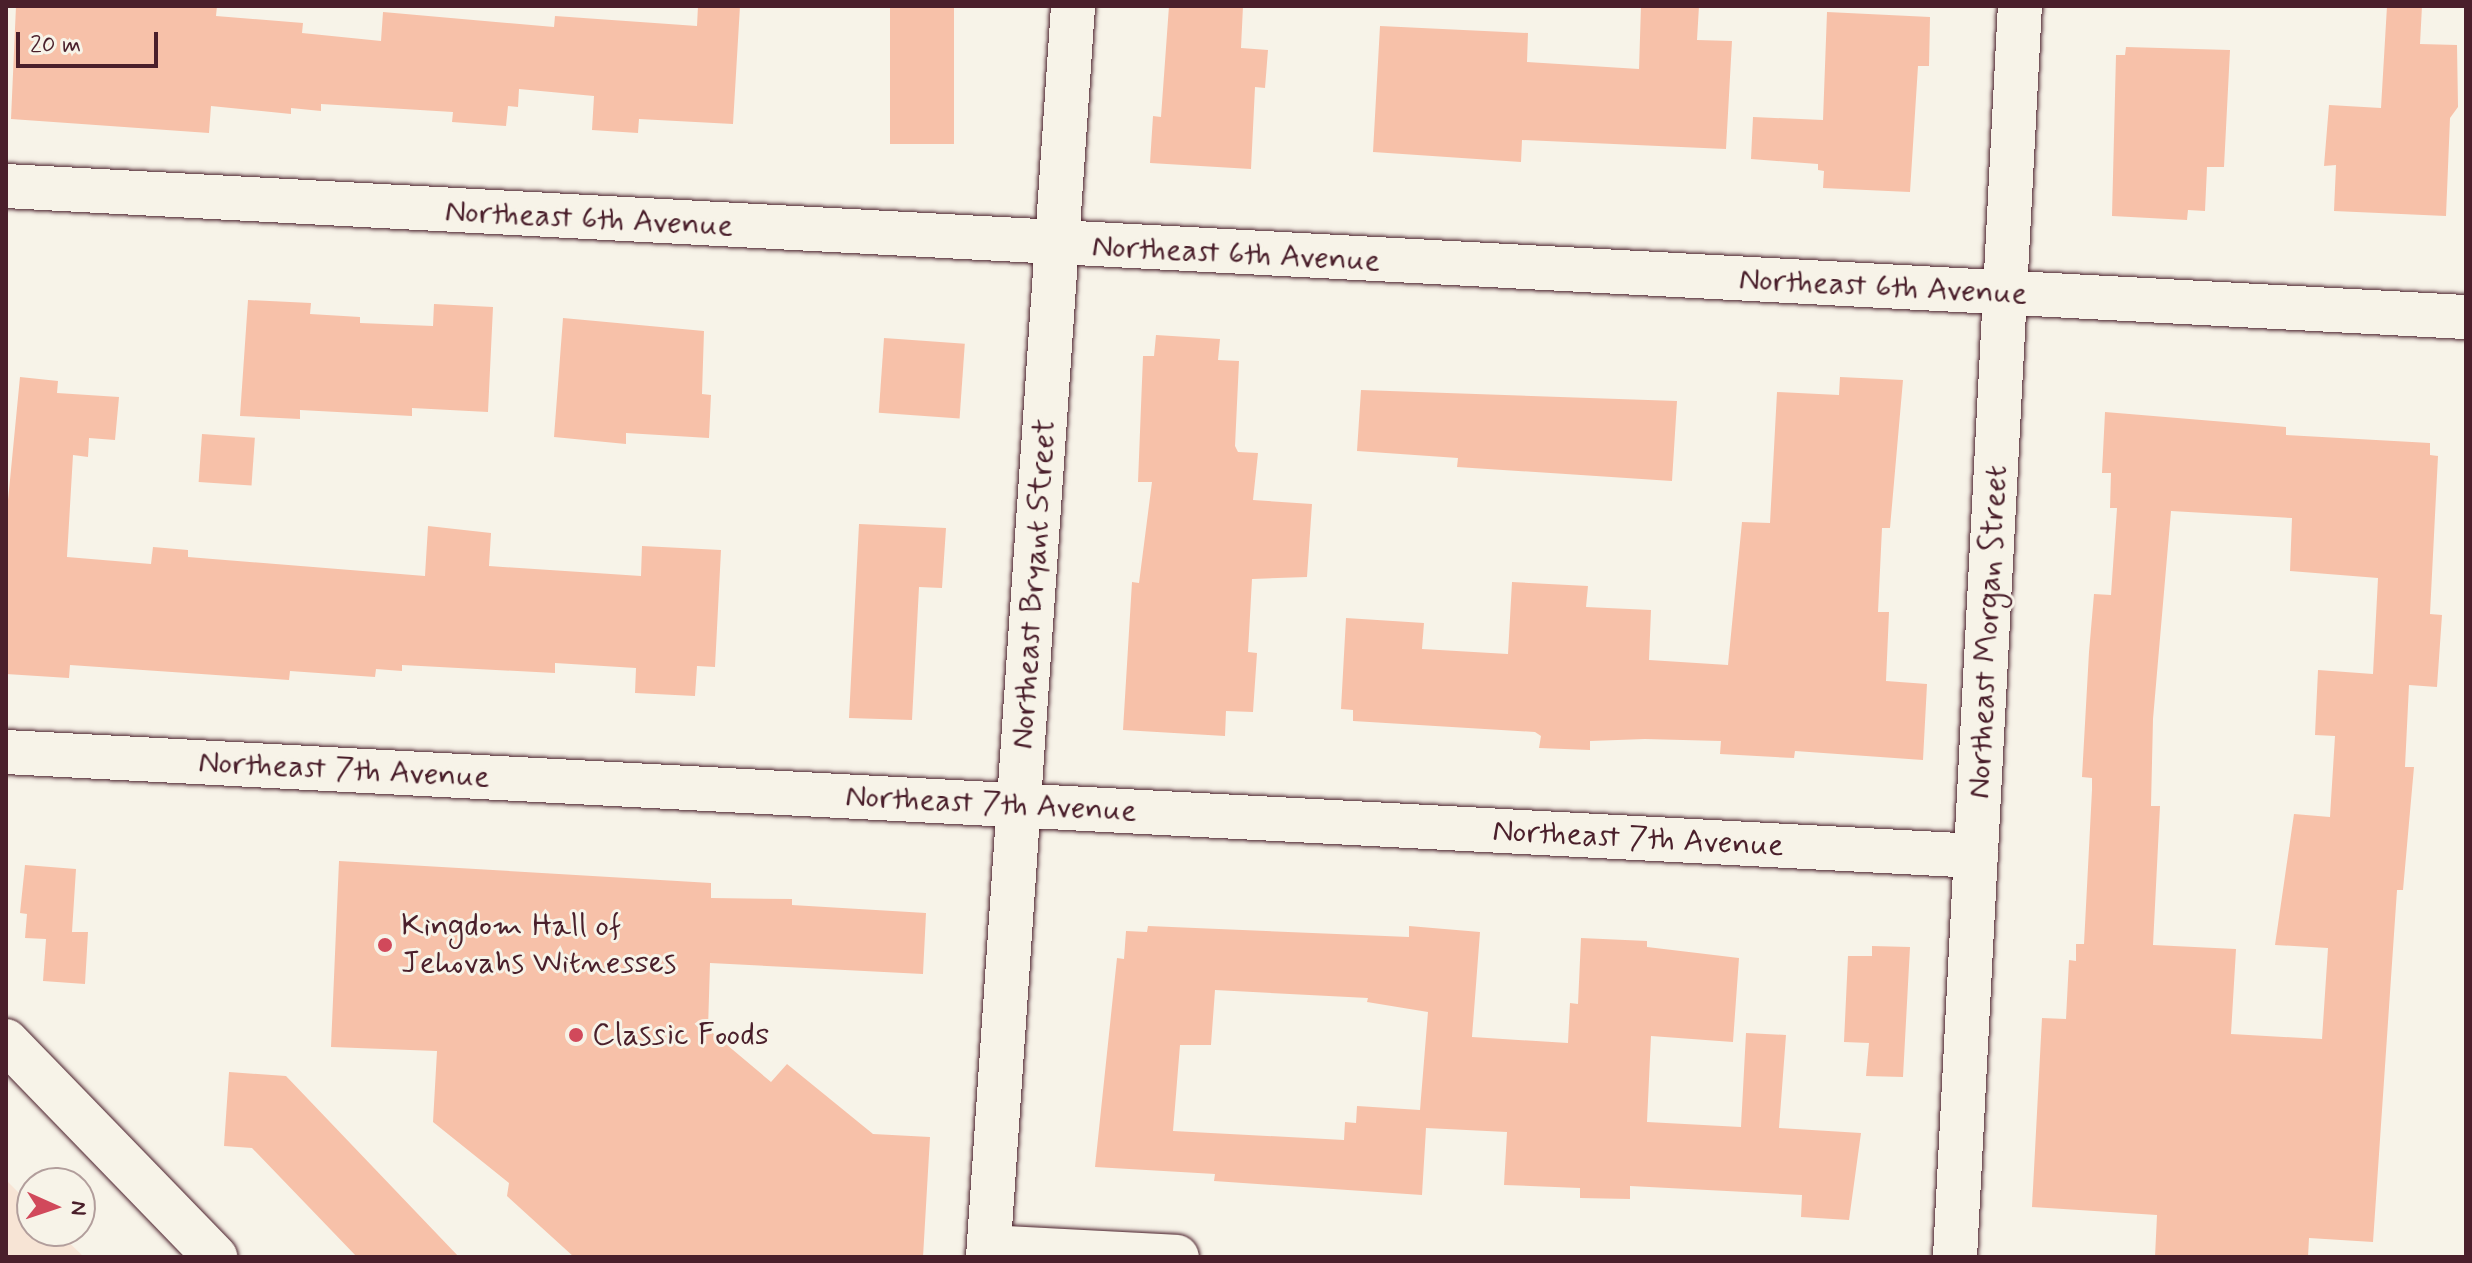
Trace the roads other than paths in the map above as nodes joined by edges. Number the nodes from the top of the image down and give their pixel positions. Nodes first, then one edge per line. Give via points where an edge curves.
1 (1073, 6) edge
2 (2020, 6) edge
3 (6, 186) edge
4 (1057, 244) junction
5 (2006, 294) junction
6 (2466, 317) edge
7 (6, 752) edge
8 (1019, 806) junction
9 (1976, 856) junction
10 (6, 1041) edge
11 (988, 1252) edge
12 (215, 1257) edge
13 (1177, 1257) edge
14 (1955, 1257) edge

1 - 4 street, Northeast Bryant Street
2 - 5 street, Northeast Morgan Street
3 - 4 street, Northeast 6th Avenue
4 - 5 street, Northeast 6th Avenue
4 - 8 street, Northeast Bryant Street
5 - 6 street, Northeast 6th Avenue
5 - 9 street, Northeast Morgan Street
7 - 8 street, Northeast 7th Avenue
8 - 9 street, Northeast 7th Avenue
8 - 11 street, Northeast Bryant Street
9 - 14 street, Northeast Morgan Street
10 - 12 street
11 - 13 street

